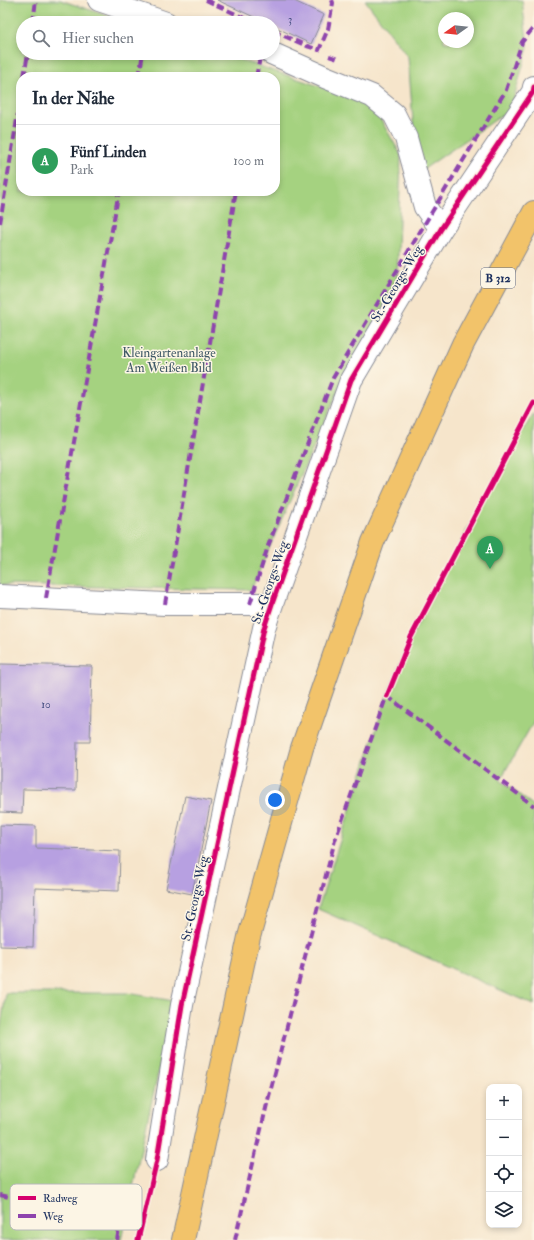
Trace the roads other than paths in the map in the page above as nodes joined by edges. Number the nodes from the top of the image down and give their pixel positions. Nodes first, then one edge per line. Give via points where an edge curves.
1 (99, 0) edge
2 (146, 16) edge
3 (280, 57) edge
4 (534, 87) edge
5 (534, 212) edge
6 (441, 229) junction
7 (0, 596) edge
8 (272, 604) junction
9 (157, 1160) dead end
10 (183, 1240) edge

1 - 2 lane
3 - 6 lane via 372,96 394,114 406,138 425,207
4 - 6 lane, St.-Georgs-Weg
5 - 10 main road, B 312 via 463,344 373,542 304,741 249,937
6 - 8 lane, St.-Georgs-Weg via 351,380
7 - 8 lane via 165,604
8 - 9 lane, St.-Georgs-Weg via 264,628 182,1005

